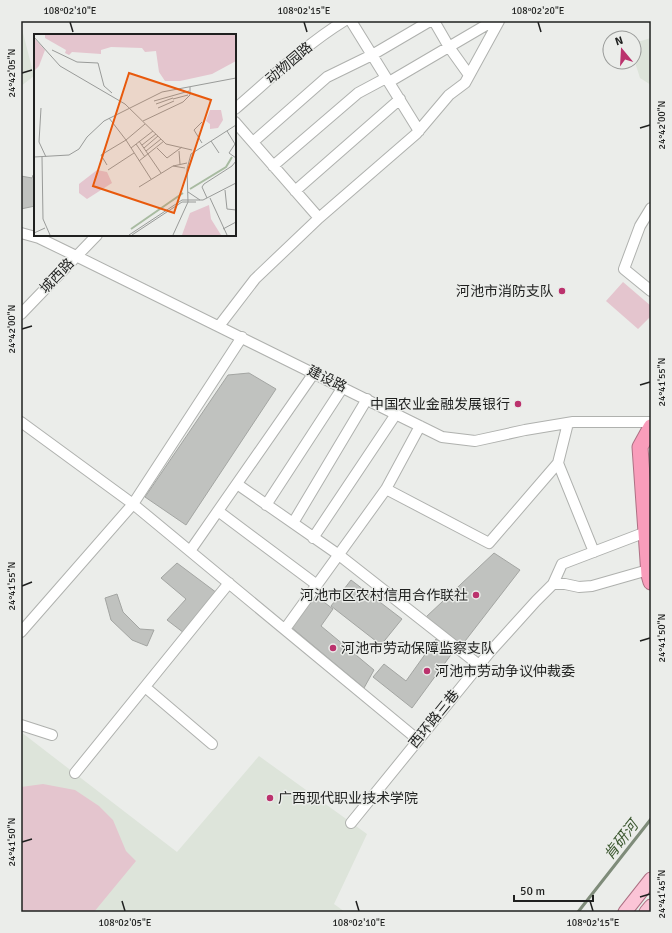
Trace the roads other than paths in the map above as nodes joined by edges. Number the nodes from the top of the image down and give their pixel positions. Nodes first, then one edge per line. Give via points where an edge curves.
1 (344, 21) edge
2 (351, 21) edge
3 (430, 21) edge
4 (434, 21) edge
5 (492, 21) edge
6 (498, 21) edge
7 (449, 47) junction
8 (372, 55) junction
9 (469, 75) junction
10 (387, 80) junction
11 (400, 99) junction
12 (236, 107) edge
13 (236, 123) edge
14 (419, 131) junction
15 (253, 142) junction
16 (273, 166) junction
17 (295, 191) junction
18 (651, 208) edge
19 (319, 218) junction
20 (21, 233) edge
21 (96, 236) edge
22 (76, 256) junction
23 (651, 291) edge
24 (21, 314) edge
25 (219, 326) junction
26 (242, 337) junction
27 (314, 373) junction
28 (343, 387) junction
29 (367, 399) junction
30 (396, 414) junction
31 (21, 422) edge
32 (651, 422) edge
33 (568, 423) junction
34 (420, 426) junction
35 (651, 427) edge
36 (558, 463) junction
37 (236, 484) junction
38 (386, 490) junction
39 (133, 504) junction
40 (266, 505) junction
41 (218, 511) junction
42 (293, 523) junction
43 (646, 532) junction
44 (313, 538) junction
45 (190, 551) junction
46 (594, 552) junction
47 (338, 555) junction
48 (650, 576) edge
49 (229, 583) junction
50 (553, 584) junction
51 (317, 585) junction
52 (285, 629) junction
53 (21, 632) edge
54 (479, 665) junction
55 (145, 687) junction
56 (21, 725) edge
57 (52, 735) dead end
58 (417, 739) junction
59 (212, 744) dead end
60 (75, 773) dead end
61 (351, 823) dead end
62 (651, 879) edge
63 (651, 906) edge
64 (625, 912) edge
65 (646, 912) edge

1 - 12 street, 动物园路
2 - 8 street
3 - 8 street
4 - 7 street
5 - 7 street
6 - 9 street
7 - 9 street
7 - 10 street
8 - 10 street
8 - 15 street via 327,77
9 - 14 street via 465,83 449,95
10 - 11 street
10 - 16 street via 358,93
11 - 14 street
11 - 17 street
13 - 15 street
14 - 19 street
15 - 16 street
16 - 17 street
17 - 19 street
18 - 23 street via 640,226 624,269
19 - 25 street via 255,279
20 - 22 street, 建设路 via 39,238
21 - 22 street
22 - 24 street, 城西路
22 - 25 street, 建设路
25 - 26 street, 建设路
26 - 27 street, 建设路
26 - 39 street
27 - 28 street, 建设路
27 - 37 street
28 - 29 street, 建设路
28 - 40 street
29 - 30 street, 建设路
29 - 42 street
30 - 34 street, 建设路
30 - 44 street
31 - 39 street
32 - 33 street, 建设路
33 - 34 street, 建设路 via 476,441 442,437
33 - 36 street
34 - 38 street
35 - 43 highway via 640,447
36 - 38 street via 489,542
36 - 46 street
37 - 40 street
37 - 41 street
38 - 47 street
39 - 45 street
39 - 53 street
40 - 42 street
41 - 45 street
41 - 51 street
42 - 44 street
43 - 46 street
43 - 48 highway
44 - 47 street
45 - 49 street
46 - 50 street via 562,564
47 - 51 street
47 - 54 street
48 - 50 street via 592,586
49 - 52 street
49 - 55 street
50 - 54 street, 西环路三巷
51 - 52 street
52 - 58 street
54 - 58 street, 西环路三巷
55 - 59 street
55 - 60 street
56 - 57 street
58 - 61 street, 西环路三巷
62 - 64 main road
63 - 65 main road

